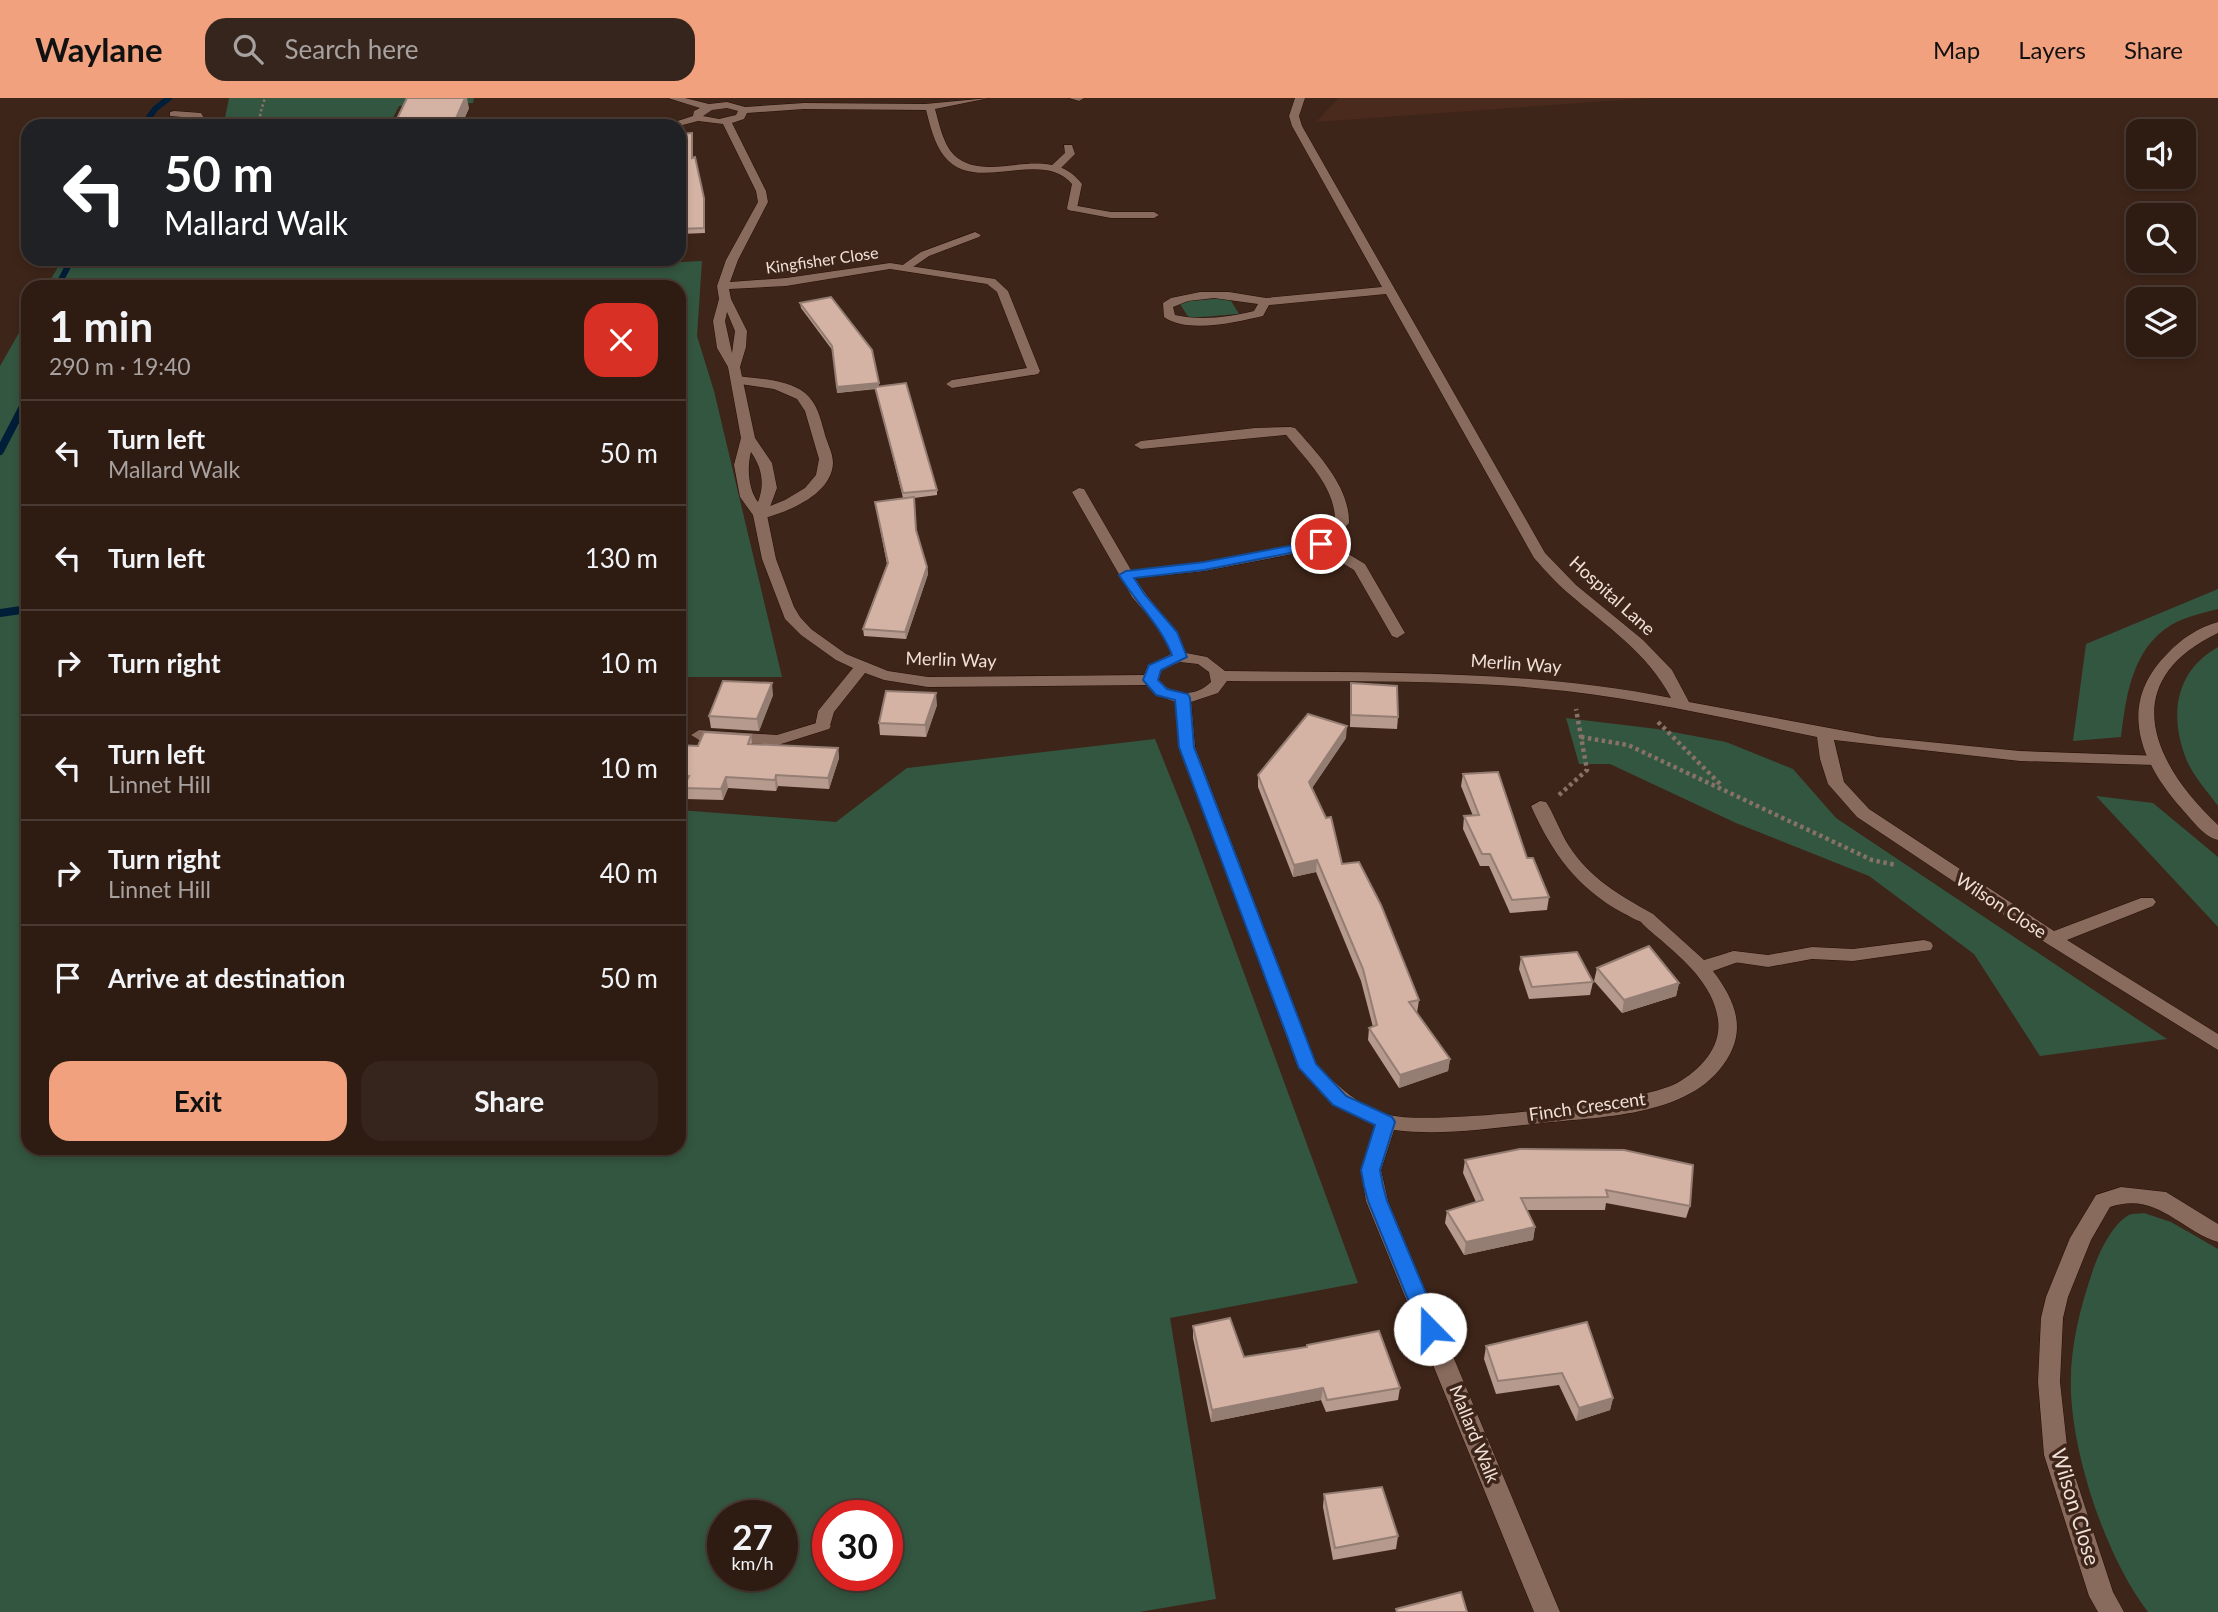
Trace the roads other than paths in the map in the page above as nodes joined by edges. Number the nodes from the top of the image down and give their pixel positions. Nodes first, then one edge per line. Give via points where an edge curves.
1 (673, 98) edge
2 (984, 98) edge
3 (1300, 98) edge
4 (206, 104) dead end
5 (929, 105) junction
6 (708, 107) junction
7 (744, 110) junction
8 (174, 114) dead end
9 (197, 115) junction
10 (698, 118) junction
11 (200, 119) edge
12 (686, 121) edge
13 (726, 121) junction
14 (1068, 147) dead end
15 (1055, 169) junction
16 (1154, 215) dead end
17 (975, 235) dead end
18 (906, 267) junction
19 (1387, 290) junction
20 (724, 293) junction
21 (1265, 302) junction
22 (736, 373) junction
23 (952, 384) dead end
24 (748, 438) junction
25 (1140, 445) dead end
26 (1079, 492) dead end
27 (760, 515) junction
28 (1321, 544) junction
29 (1126, 575) junction
30 (2218, 627) edge
31 (1397, 633) dead end
32 (1180, 657) junction
33 (862, 667) junction
34 (1220, 677) junction
35 (1151, 680) junction
36 (1182, 698) junction
37 (1682, 704) junction
38 (1825, 734) junction
39 (699, 735) edge
40 (2156, 761) junction
41 (1540, 806) road end
42 (2218, 835) edge
43 (2147, 902) dead end
44 (2052, 939) junction
45 (1924, 946) dead end
46 (1701, 968) junction
47 (2218, 1043) edge
48 (1385, 1122) junction
49 (2218, 1234) edge
50 (1547, 1612) edge
51 (2111, 1612) edge

1 - 6 street
2 - 5 street
3 - 19 street, Hospital Lane via 1294,116 1297,126
4 - 9 street
5 - 7 street
5 - 15 street via 949,156 962,165
6 - 7 street via 731,105
6 - 10 street
7 - 13 street via 740,117
8 - 9 street
9 - 11 street
10 - 12 street
10 - 13 street
13 - 20 street, Merlin Way via 763,202 732,260
14 - 15 street via 1070,154
15 - 16 street via 1075,179 1072,208 1111,215
17 - 18 street via 925,254
18 - 20 street, Kingfisher Close
18 - 23 street, Kingfisher Close via 997,285 1034,371
19 - 21 street
19 - 37 street, Hospital Lane via 1539,555 1638,643 1666,673
20 - 22 street, Merlin Way via 719,321 723,348
20 - 22 street, Merlin Way via 743,340
21 - 21 street via 1259,313 1248,316 1187,322 1170,317 1167,306 1181,298 1231,294
22 - 24 street, Merlin Way
22 - 27 street via 802,398 811,410 826,458 815,486 781,508
24 - 27 street, Merlin Way via 741,466 747,497
24 - 27 street, Merlin Way via 765,463 770,488
25 - 28 street via 1290,431 1341,502 1342,523
26 - 29 street
27 - 33 street, Merlin Way via 769,559 793,619 819,643
28 - 29 street
28 - 31 street via 1360,567
29 - 32 street via 1170,632
30 - 40 street via 2177,650 2154,681 2146,723
32 - 34 street via 1211,664
32 - 35 street via 1154,668
33 - 35 street, Merlin Way via 928,682
33 - 39 street via 826,711 823,726 778,740
34 - 36 street via 1214,690
34 - 37 street, Merlin Way via 1470,679 1572,687
35 - 36 street via 1161,692
36 - 48 street via 1187,747 1308,1068 1339,1100
37 - 38 street
38 - 40 street via 2020,756
38 - 44 street, Wilson Close via 1836,784 1863,813
40 - 42 street
41 - 46 street, Finch Crescent via 1561,851 1580,874 1606,898 1647,918
43 - 44 street
44 - 47 street, Wilson Close
45 - 46 street via 1853,955 1812,953 1768,961 1734,957
46 - 48 street, Finch Crescent via 1720,995 1728,1022 1725,1046 1699,1079 1672,1093 1604,1108 1442,1125
48 - 50 street, Mallard Walk via 1371,1170 1377,1201
49 - 51 street, Wilson Close via 2159,1198 2121,1195 2103,1201 2081,1238 2057,1297 2049,1382 2056,1455

